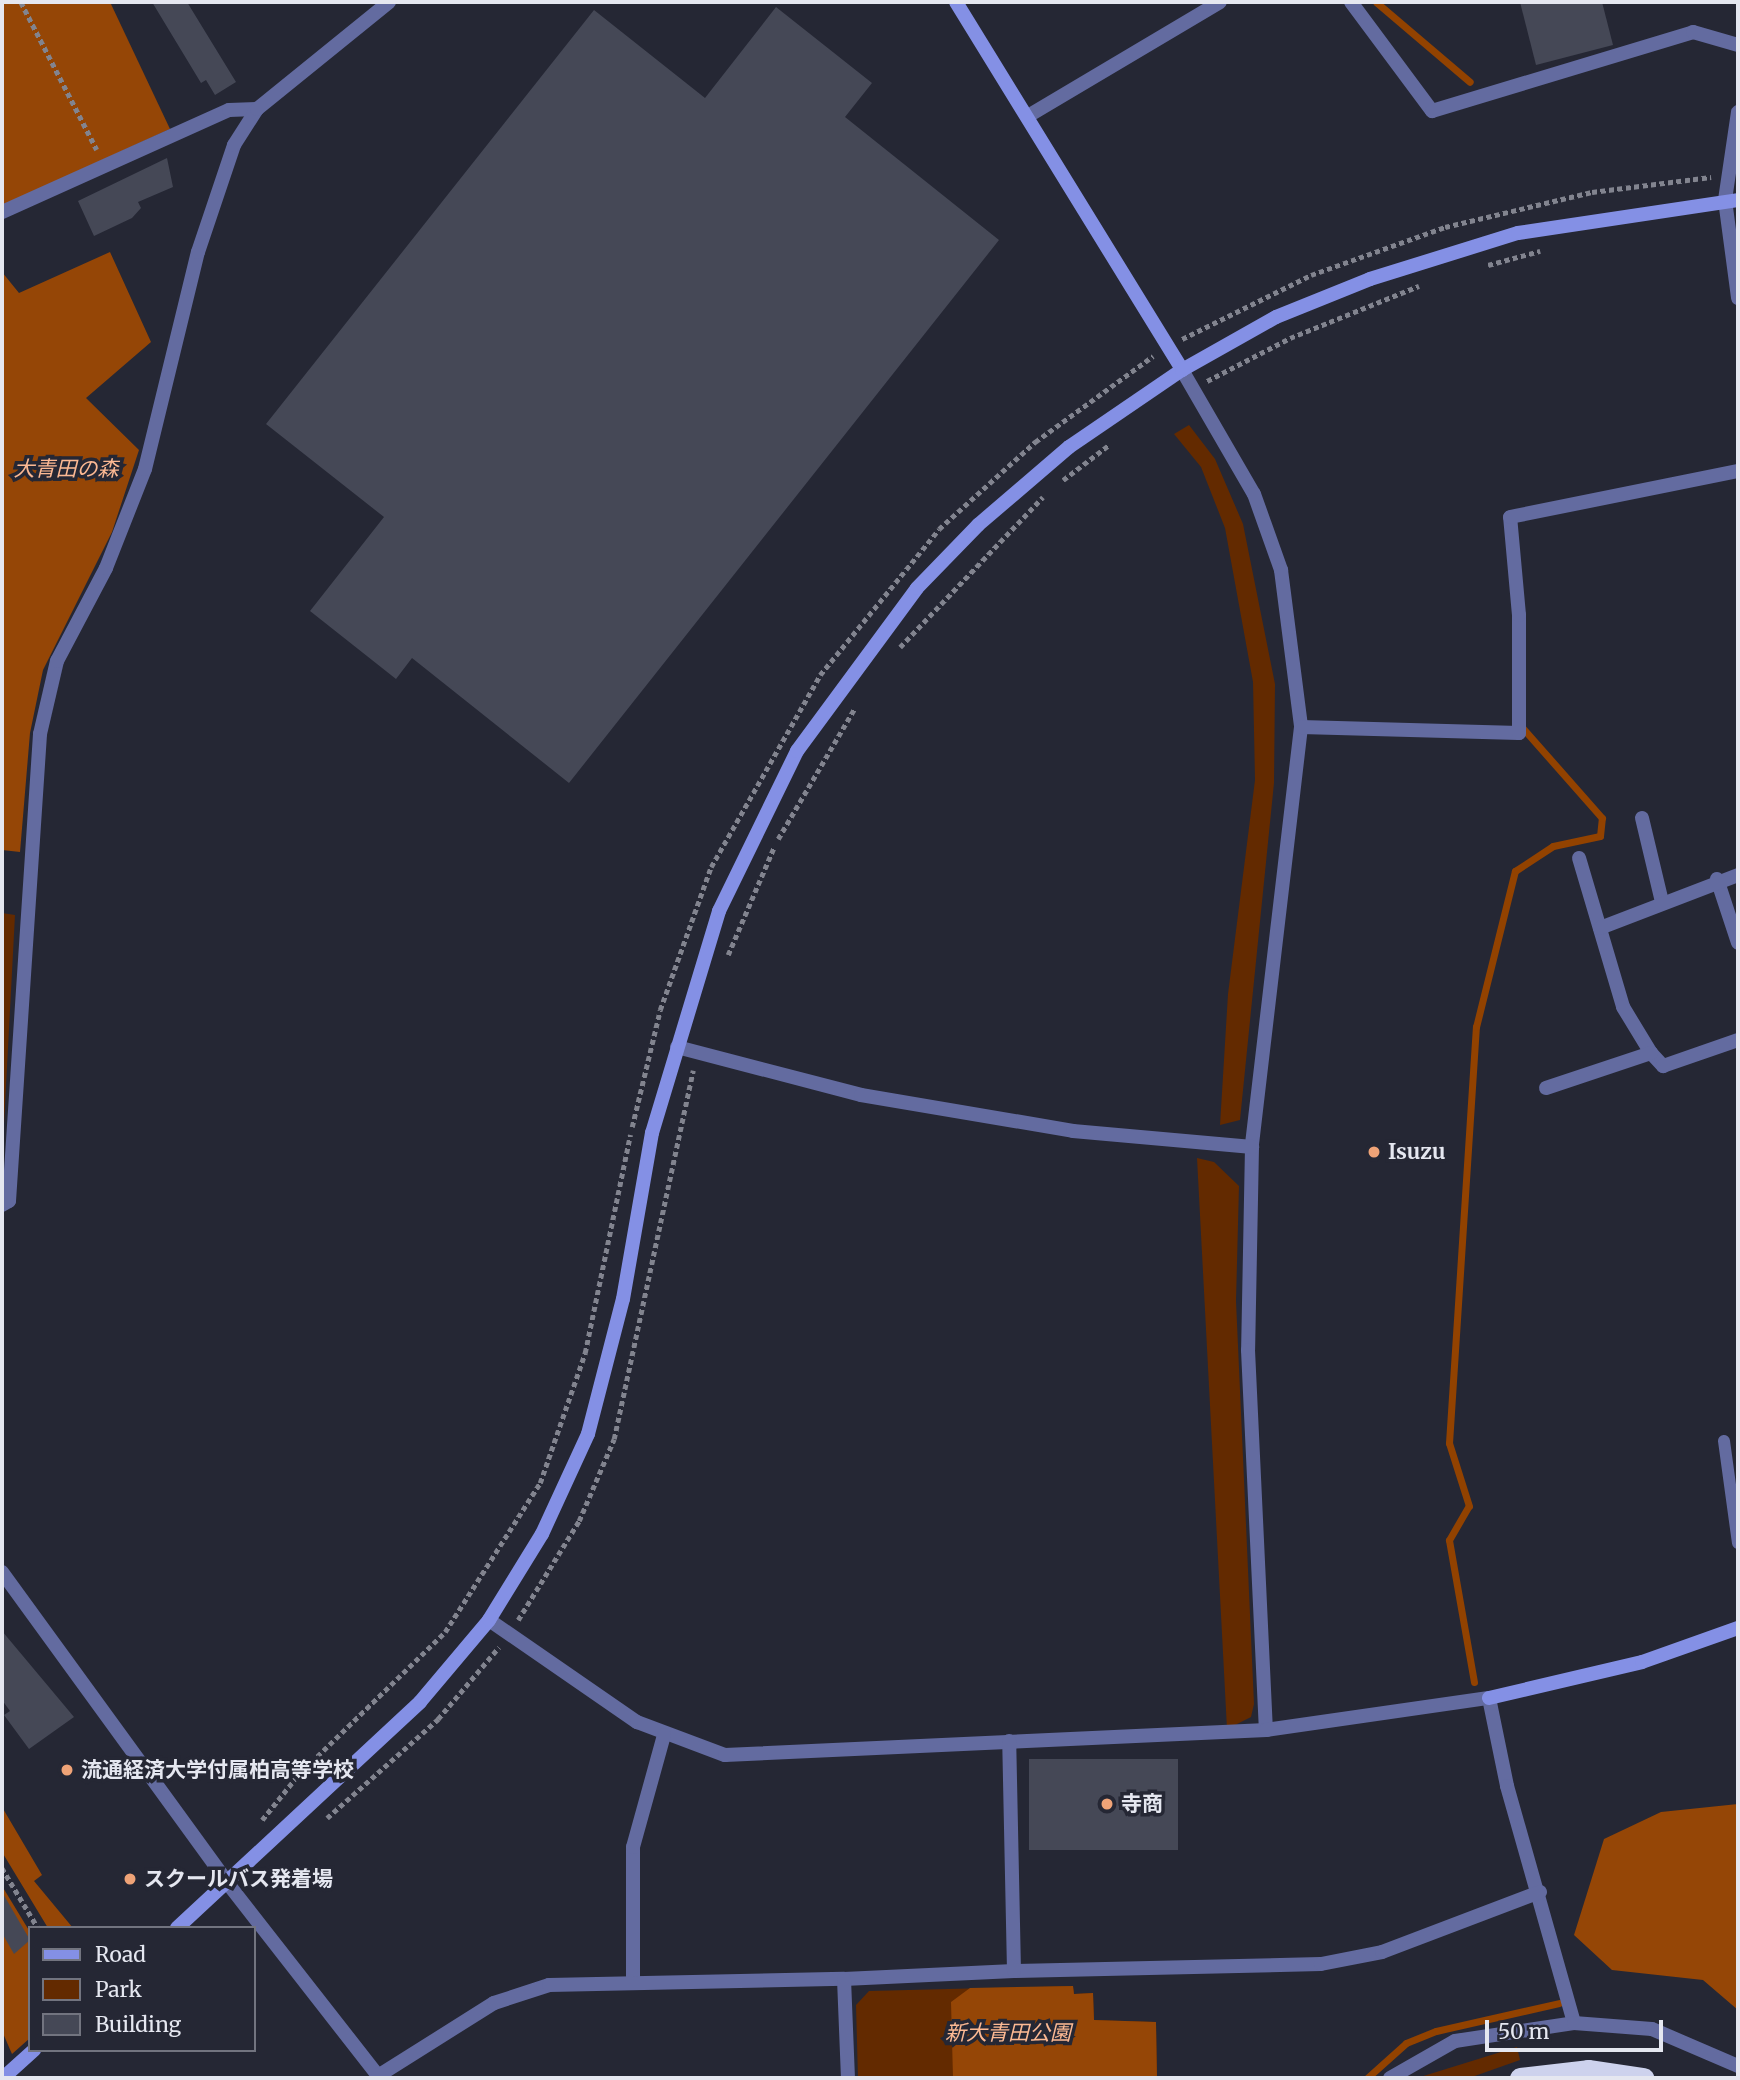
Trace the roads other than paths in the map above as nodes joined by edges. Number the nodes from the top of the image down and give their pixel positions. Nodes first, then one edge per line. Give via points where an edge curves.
1 (389, 2) edge
2 (956, 2) edge
3 (1220, 2) edge
4 (1351, 2) edge
5 (1738, 45) edge
6 (257, 109) junction
7 (1738, 112) edge
8 (1028, 116) junction
9 (1732, 200) edge
10 (2, 212) edge
11 (1738, 298) edge
12 (1182, 370) junction
13 (1738, 471) edge
14 (1301, 727) junction
15 (1642, 818) dead end
16 (1579, 858) dead end
17 (1738, 875) edge
18 (1717, 879) junction
19 (1662, 902) junction
20 (1600, 928) junction
21 (1738, 943) edge
22 (1738, 1040) edge
23 (677, 1048) junction
24 (1651, 1053) junction
25 (1546, 1088) dead end
26 (1252, 1147) junction
27 (2, 1205) edge
28 (1724, 1441) dead end
29 (1738, 1543) edge
30 (2, 1572) edge
31 (489, 1620) junction
32 (1738, 1628) edge
33 (1489, 1698) junction
34 (1266, 1730) junction
35 (664, 1735) junction
36 (1009, 1741) junction
37 (229, 1885) junction
38 (1540, 1892) junction
39 (179, 1926) edge
40 (1014, 1971) junction
41 (844, 1979) junction
42 (633, 1982) junction
43 (1574, 2023) junction
44 (32, 2052) edge
45 (1738, 2066) edge
46 (379, 2077) edge
47 (3, 2078) edge
48 (848, 2078) edge
49 (1390, 2078) edge
50 (1520, 2078) edge
51 (1643, 2078) edge

1 - 6 street
2 - 8 street
3 - 8 street
4 - 5 street via 1432,111 1693,32
6 - 10 street via 229,110
6 - 27 street via 220,173 145,469 106,568 57,661 40,734 9,1201
7 - 9 street via 1728,177
8 - 12 street
9 - 11 street
9 - 12 street via 1616,214 1461,248 1311,302
12 - 14 street via 1254,494 1281,570
12 - 23 street via 1036,472 978,525 871,644 755,826 719,911
13 - 14 street via 1510,517 1520,615 1519,733
14 - 26 street
15 - 19 street
16 - 20 street
17 - 18 street
18 - 19 street
18 - 21 street
19 - 20 street
20 - 24 street via 1623,1007
22 - 24 street via 1662,1066
23 - 26 street via 861,1095 1073,1131
23 - 31 street via 588,1434 542,1534
24 - 25 street
26 - 34 street via 1248,1350
28 - 29 lane
30 - 37 street
31 - 35 street
31 - 37 street via 420,1702
32 - 33 street via 1642,1662
33 - 34 street
33 - 38 street via 1507,1786
34 - 36 street
35 - 36 street via 750,1757
35 - 42 street via 633,1847
36 - 40 street
37 - 39 street
37 - 46 street
38 - 40 street via 1382,1952 1321,1964
38 - 43 street
40 - 41 street
41 - 42 street
41 - 48 street
42 - 46 street via 549,1985 494,2003
43 - 45 street via 1652,2029
43 - 49 street via 1455,2041
44 - 47 street
50 - 51 highway via 1588,2070

